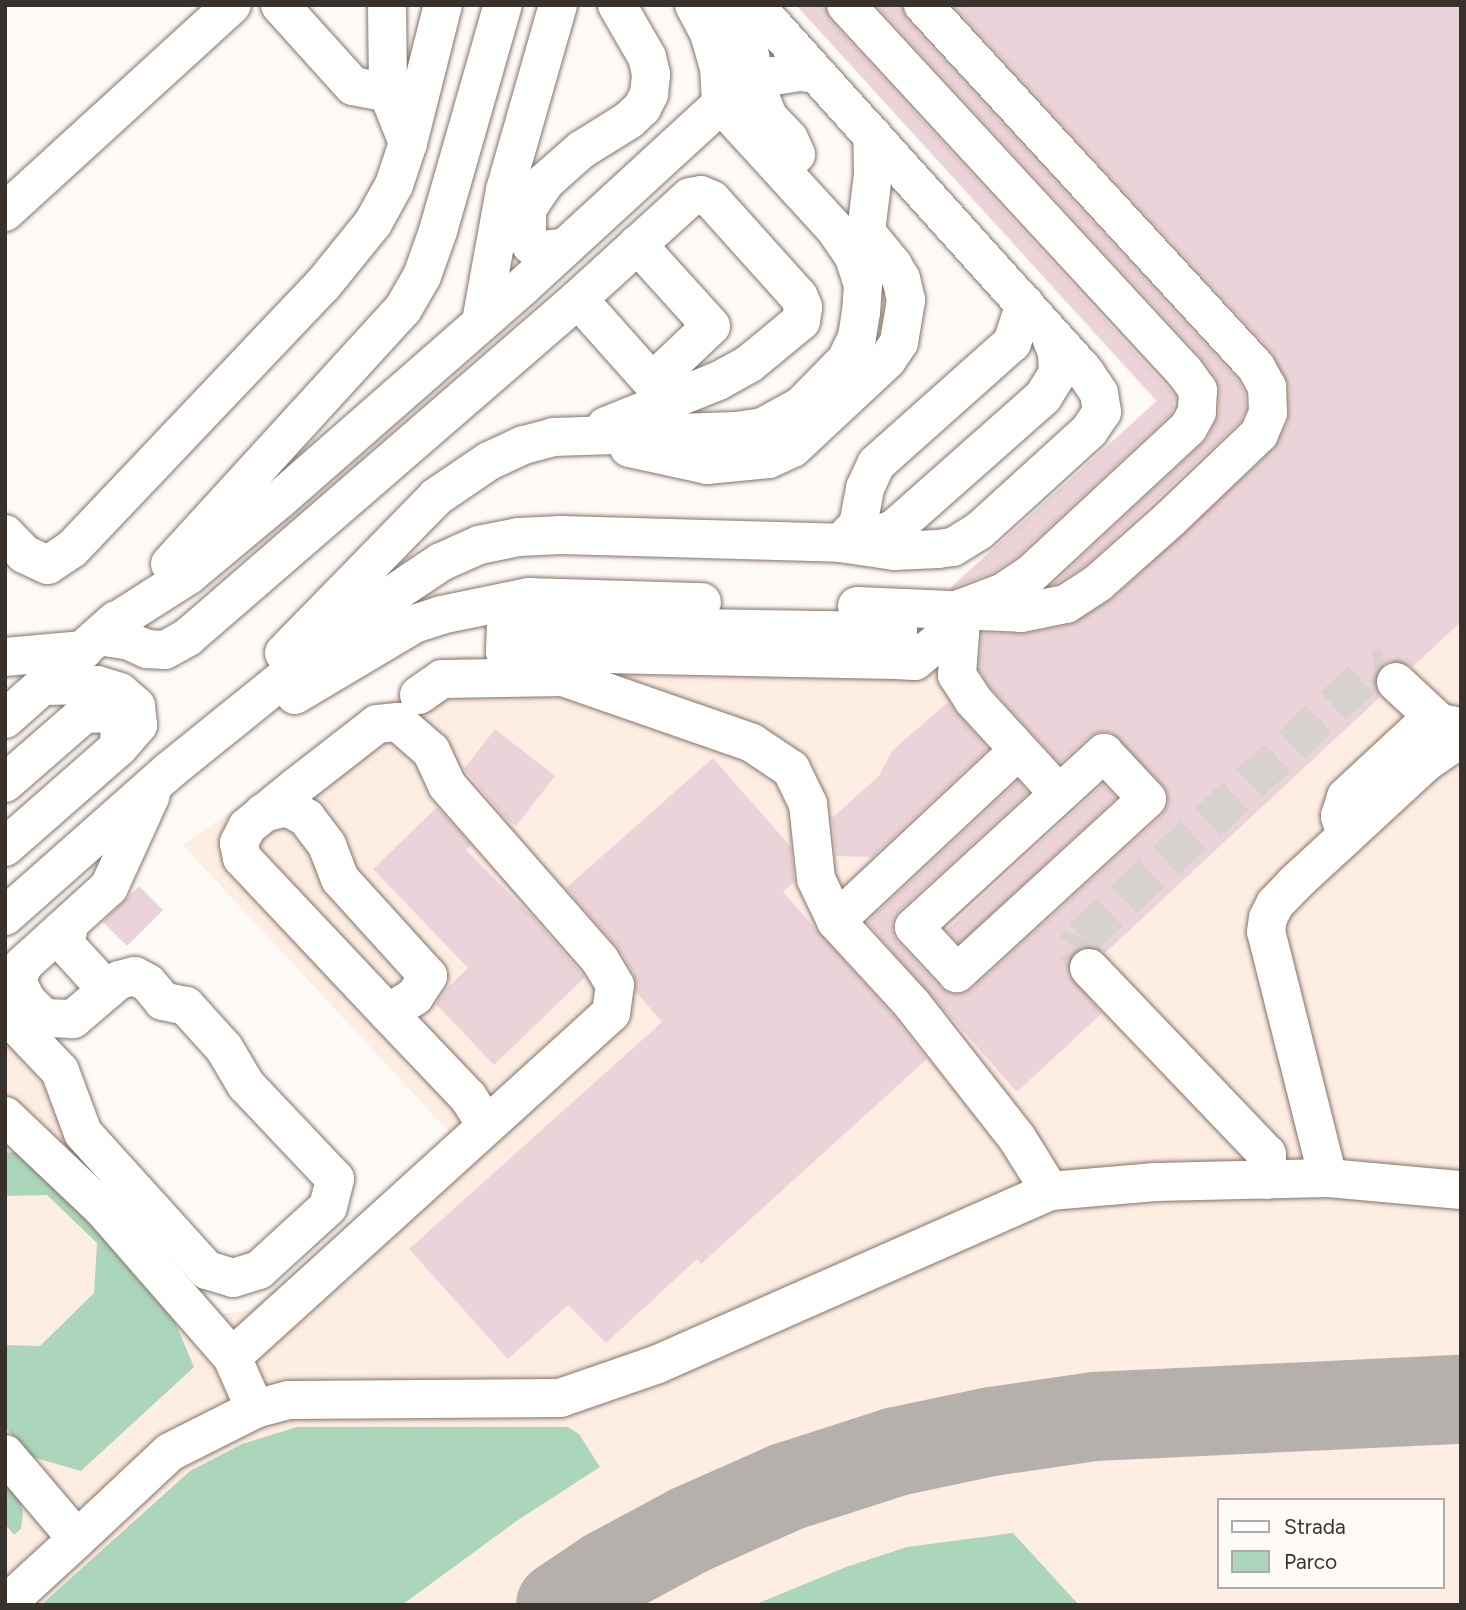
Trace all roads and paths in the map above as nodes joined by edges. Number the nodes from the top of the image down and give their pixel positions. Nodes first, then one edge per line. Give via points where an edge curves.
1 (232, 5) edge
2 (280, 5) edge
3 (387, 5) edge
4 (443, 5) edge
5 (503, 5) edge
6 (558, 5) edge
7 (617, 5) edge
8 (694, 5) edge
9 (729, 5) edge
10 (754, 5) edge
11 (846, 5) edge
12 (923, 5) edge
13 (816, 74) junction
14 (755, 83) junction
15 (388, 93) junction
16 (721, 104) junction
17 (872, 135) junction
18 (408, 143) junction
19 (514, 159) junction
20 (546, 181) junction
21 (799, 189) junction
22 (5, 212) edge
23 (637, 244) junction
24 (563, 248) junction
25 (578, 299) junction
26 (1037, 318) junction
27 (481, 322) junction
28 (652, 382) junction
29 (570, 437) junction
30 (436, 497) junction
31 (5, 534) edge
32 (840, 543) junction
33 (962, 608) junction
34 (463, 611) junction
35 (98, 637) junction
36 (5, 656) edge
37 (1396, 681) tunnel mouth
38 (43, 686) junction
39 (419, 695) dead end
40 (5, 719) edge
41 (1454, 729) edge
42 (119, 747) junction
43 (1017, 763) junction
44 (163, 776) junction
45 (5, 783) edge
46 (1059, 794) junction
47 (263, 813) junction
48 (5, 847) edge
49 (5, 916) edge
50 (836, 921) junction
51 (70, 923) junction
52 (1089, 968) tunnel mouth
53 (107, 990) junction
54 (5, 1013) edge
55 (387, 1013) junction
56 (5, 1116) edge
57 (486, 1125) junction
58 (1328, 1178) junction
59 (1267, 1180) junction
60 (1461, 1190) edge
61 (1050, 1191) junction
62 (232, 1357) junction
63 (255, 1409) junction
64 (5, 1454) edge
65 (77, 1539) junction
66 (5, 1605) edge

1 - 22 lane
2 - 15 lane via 353,86
3 - 15 lane
4 - 18 lane
5 - 35 lane via 438,231 422,276 403,309 254,475
6 - 19 lane
7 - 20 lane via 647,57 649,94 629,120 582,149
8 - 16 lane via 709,33 719,68
9 - 14 lane via 749,49
10 - 13 lane
11 - 33 lane via 1198,390 1197,412 1188,428 1032,573 1004,592
12 - 33 lane via 1256,366 1267,387 1268,413 1259,435 1098,583 1066,604 1045,610 1021,613
13 - 14 lane via 779,75
13 - 17 lane
14 - 16 lane
14 - 21 lane via 768,117 796,152
15 - 18 lane
16 - 21 lane
16 - 24 lane
17 - 26 lane
17 - 29 lane via 866,232 893,265 906,300 899,342 869,379 793,448 769,459 706,464
18 - 31 lane via 394,185 373,223 322,286 72,549 48,565 24,554
19 - 20 lane
19 - 27 lane
20 - 24 lane via 527,209 527,238 541,250
21 - 29 lane via 854,257 863,285 857,337 846,360 801,406 763,427
23 - 25 lane
23 - 28 lane via 710,326
23 - 29 lane via 690,197 712,200 799,297 801,321 749,364 718,381 620,423
24 - 27 lane
25 - 28 lane
25 - 35 lane via 188,637 165,650
26 - 32 lane via 876,464 865,488 858,525
26 - 32 lane via 1057,353 1058,373 1043,397 895,528
26 - 32 lane via 1099,393 1102,412 1089,431 979,531 953,547 894,551
27 - 35 lane via 189,575
28 - 30 lane via 630,400 553,416 520,429 460,468
29 - 30 lane via 524,445 489,461
30 - 44 lane
32 - 44 lane via 561,535 478,545 441,562 390,596
33 - 34 lane via 529,597
33 - 34 lane via 941,639 915,661 896,660 898,631 506,625 505,652 485,651 466,626
33 - 43 lane via 957,675
34 - 44 lane via 414,624
35 - 36 lane
35 - 38 lane
37 - 41 lane
38 - 40 lane
38 - 42 lane via 97,685 120,692 136,706 138,725
39 - 50 lane via 442,679 564,677 752,743 791,769 808,804 816,878
41 - 58 lane via 1275,904 1266,932
42 - 45 lane via 120,725 107,713 84,714
42 - 48 lane
43 - 46 lane
43 - 50 lane
44 - 49 lane
44 - 51 lane via 109,887
46 - 46 lane via 915,927 957,973 1147,799 1104,753
47 - 55 lane via 247,827 239,843 242,859
47 - 55 lane via 287,807 307,818 327,845 340,879 428,976 415,996
47 - 57 lane via 377,724 398,722 430,751 447,785 600,960 615,985 611,1013
50 - 61 lane via 912,1004 1017,1138
51 - 53 lane via 65,944
51 - 53 lane via 23,965 17,981 27,1001 44,1018 73,1018
52 - 59 lane via 1267,1154
53 - 54 lane via 119,979 135,976 163,1001 186,1006 224,1048 246,1085 335,1179 328,1207 259,1270 233,1278 207,1270 83,1133 60,1071
55 - 57 lane via 468,1097
56 - 62 lane via 103,1209
57 - 62 lane
58 - 59 lane
58 - 60 lane
59 - 61 lane via 1156,1182
61 - 63 lane via 658,1364 560,1398 289,1400
62 - 63 lane
63 - 65 lane via 170,1452
64 - 65 lane
65 - 66 lane

